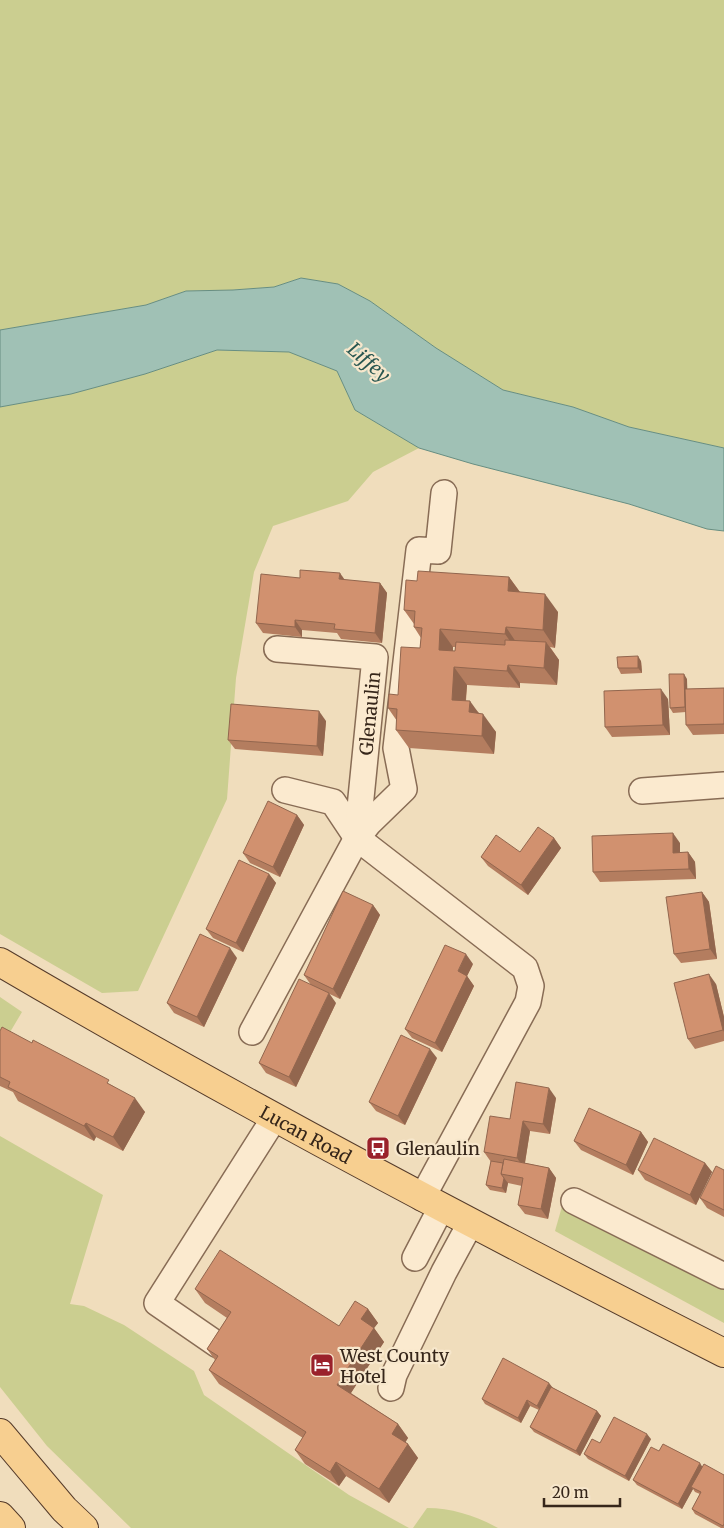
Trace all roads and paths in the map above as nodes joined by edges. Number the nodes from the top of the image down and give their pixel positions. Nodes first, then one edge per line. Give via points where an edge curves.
1 (444, 493) dead end
2 (277, 649) dead end
3 (724, 785) edge
4 (285, 790) dead end
5 (642, 791) dead end
6 (357, 838) junction
7 (0, 962) edge
8 (252, 1032) dead end
9 (275, 1117) junction
10 (574, 1201) dead end
11 (432, 1203) junction
12 (470, 1224) junction
13 (415, 1258) dead end
14 (724, 1276) edge
15 (218, 1344) edge
16 (724, 1353) edge
17 (391, 1388) dead end
18 (0, 1433) edge
19 (0, 1516) edge
20 (11, 1528) edge
21 (84, 1528) edge

1 - 6 street via 438,551 419,550 396,748 404,789
2 - 6 street, Glenaulin via 375,657
3 - 5 street
4 - 6 street via 333,802
6 - 8 street, Glenaulin
6 - 11 street via 525,968 531,986 528,1002
7 - 9 main road, Lucan Road
9 - 11 main road, Lucan Road
9 - 15 street via 157,1302
10 - 14 street
11 - 12 main road, Lucan Road
11 - 13 street
12 - 16 main road, Lucan Road
12 - 17 street via 394,1375
18 - 21 main road
19 - 20 main road

